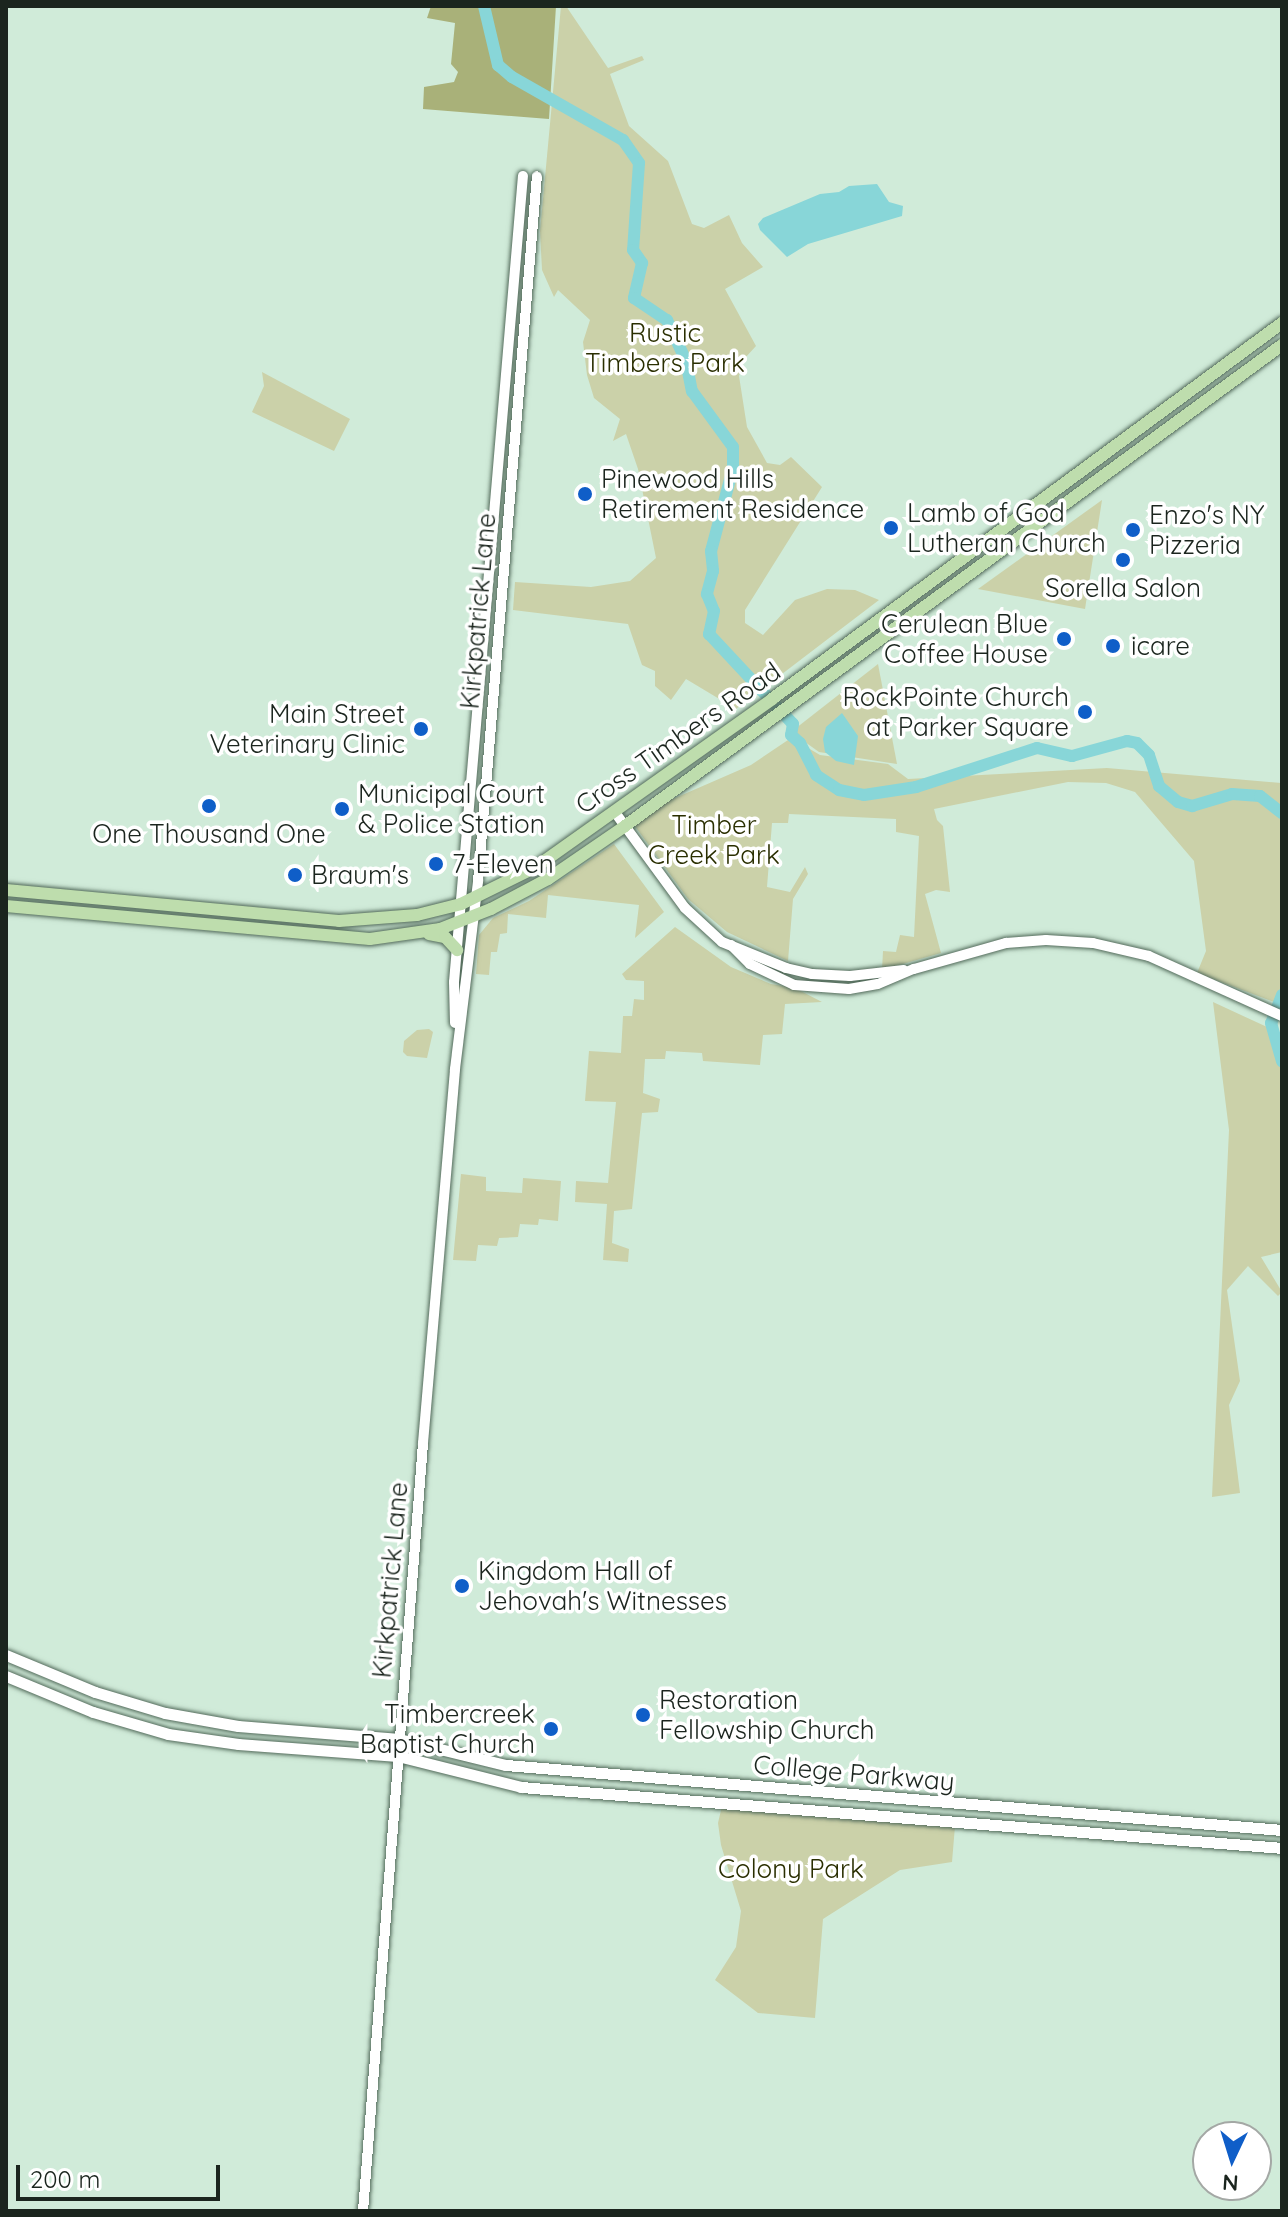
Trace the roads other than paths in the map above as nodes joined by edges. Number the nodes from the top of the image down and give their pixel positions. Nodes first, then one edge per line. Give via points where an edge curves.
1 (523, 176) dead end
2 (537, 176) dead end
3 (1282, 323) edge
4 (1282, 345) edge
5 (943, 571) junction
6 (953, 586) junction
7 (472, 767) junction
8 (488, 770) junction
9 (614, 811) junction
10 (625, 826) junction
11 (6, 890) edge
12 (476, 897) junction
13 (158, 904) junction
14 (461, 904) junction
15 (6, 906) edge
16 (472, 917) junction
17 (310, 918) junction
18 (157, 920) junction
19 (459, 923) junction
20 (418, 934) junction
21 (308, 935) junction
22 (457, 950) junction
23 (1282, 1016) edge
24 (458, 1048) junction
25 (6, 1655) edge
26 (6, 1676) edge
27 (399, 1739) junction
28 (398, 1756) junction
29 (603, 1774) junction
30 (749, 1786) junction
31 (601, 1792) junction
32 (811, 1792) junction
33 (877, 1797) junction
34 (748, 1803) junction
35 (810, 1809) junction
36 (875, 1814) junction
37 (1282, 1830) edge
38 (1282, 1848) edge
39 (363, 2211) edge

1 - 7 street, Kirkpatrick Lane
2 - 8 street, Kirkpatrick Lane
3 - 5 main road, Cross Timbers Road
4 - 6 main road, Cross Timbers Road
5 - 6 main road
5 - 9 main road, Cross Timbers Road
6 - 10 main road, Cross Timbers Road
7 - 8 street
7 - 14 street, Kirkpatrick Lane
8 - 12 street, Kirkpatrick Lane
9 - 10 street
9 - 12 main road, Cross Timbers Road via 536,867
10 - 16 main road, Cross Timbers Road via 548,879
10 - 23 street via 685,908 750,964 794,985 868,987 1014,941 1093,943 1149,956
11 - 13 main road, Cross Timbers Road
12 - 14 main road, Cross Timbers Road
12 - 16 street, Kirkpatrick Lane
13 - 17 main road, Cross Timbers Road
13 - 18 main road
14 - 17 main road, Cross Timbers Road via 381,919
14 - 19 street, Kirkpatrick Lane
15 - 18 main road, Cross Timbers Road
16 - 19 main road, Cross Timbers Road
16 - 24 street, Kirkpatrick Lane
17 - 21 main road
18 - 21 main road, Cross Timbers Road
19 - 20 main road, Cross Timbers Road
19 - 22 street, Kirkpatrick Lane
20 - 21 main road, Cross Timbers Road via 370,939
20 - 22 main road via 445,937
22 - 24 street, Kirkpatrick Lane
24 - 27 street, Kirkpatrick Lane
25 - 27 main road, College Parkway via 95,1692 177,1715 238,1726
26 - 28 main road via 93,1712 168,1734
27 - 28 street, Kirkpatrick Lane
27 - 29 main road, College Parkway via 506,1765
28 - 31 main road, College Parkway via 521,1787
28 - 39 street, Kirkpatrick Lane
29 - 30 main road, College Parkway
29 - 31 main road
30 - 32 main road, College Parkway
30 - 34 main road
31 - 34 main road, College Parkway
32 - 33 main road, College Parkway
32 - 35 main road
33 - 36 main road
33 - 37 main road, College Parkway
34 - 35 main road, College Parkway
35 - 36 main road, College Parkway
36 - 38 main road, College Parkway

